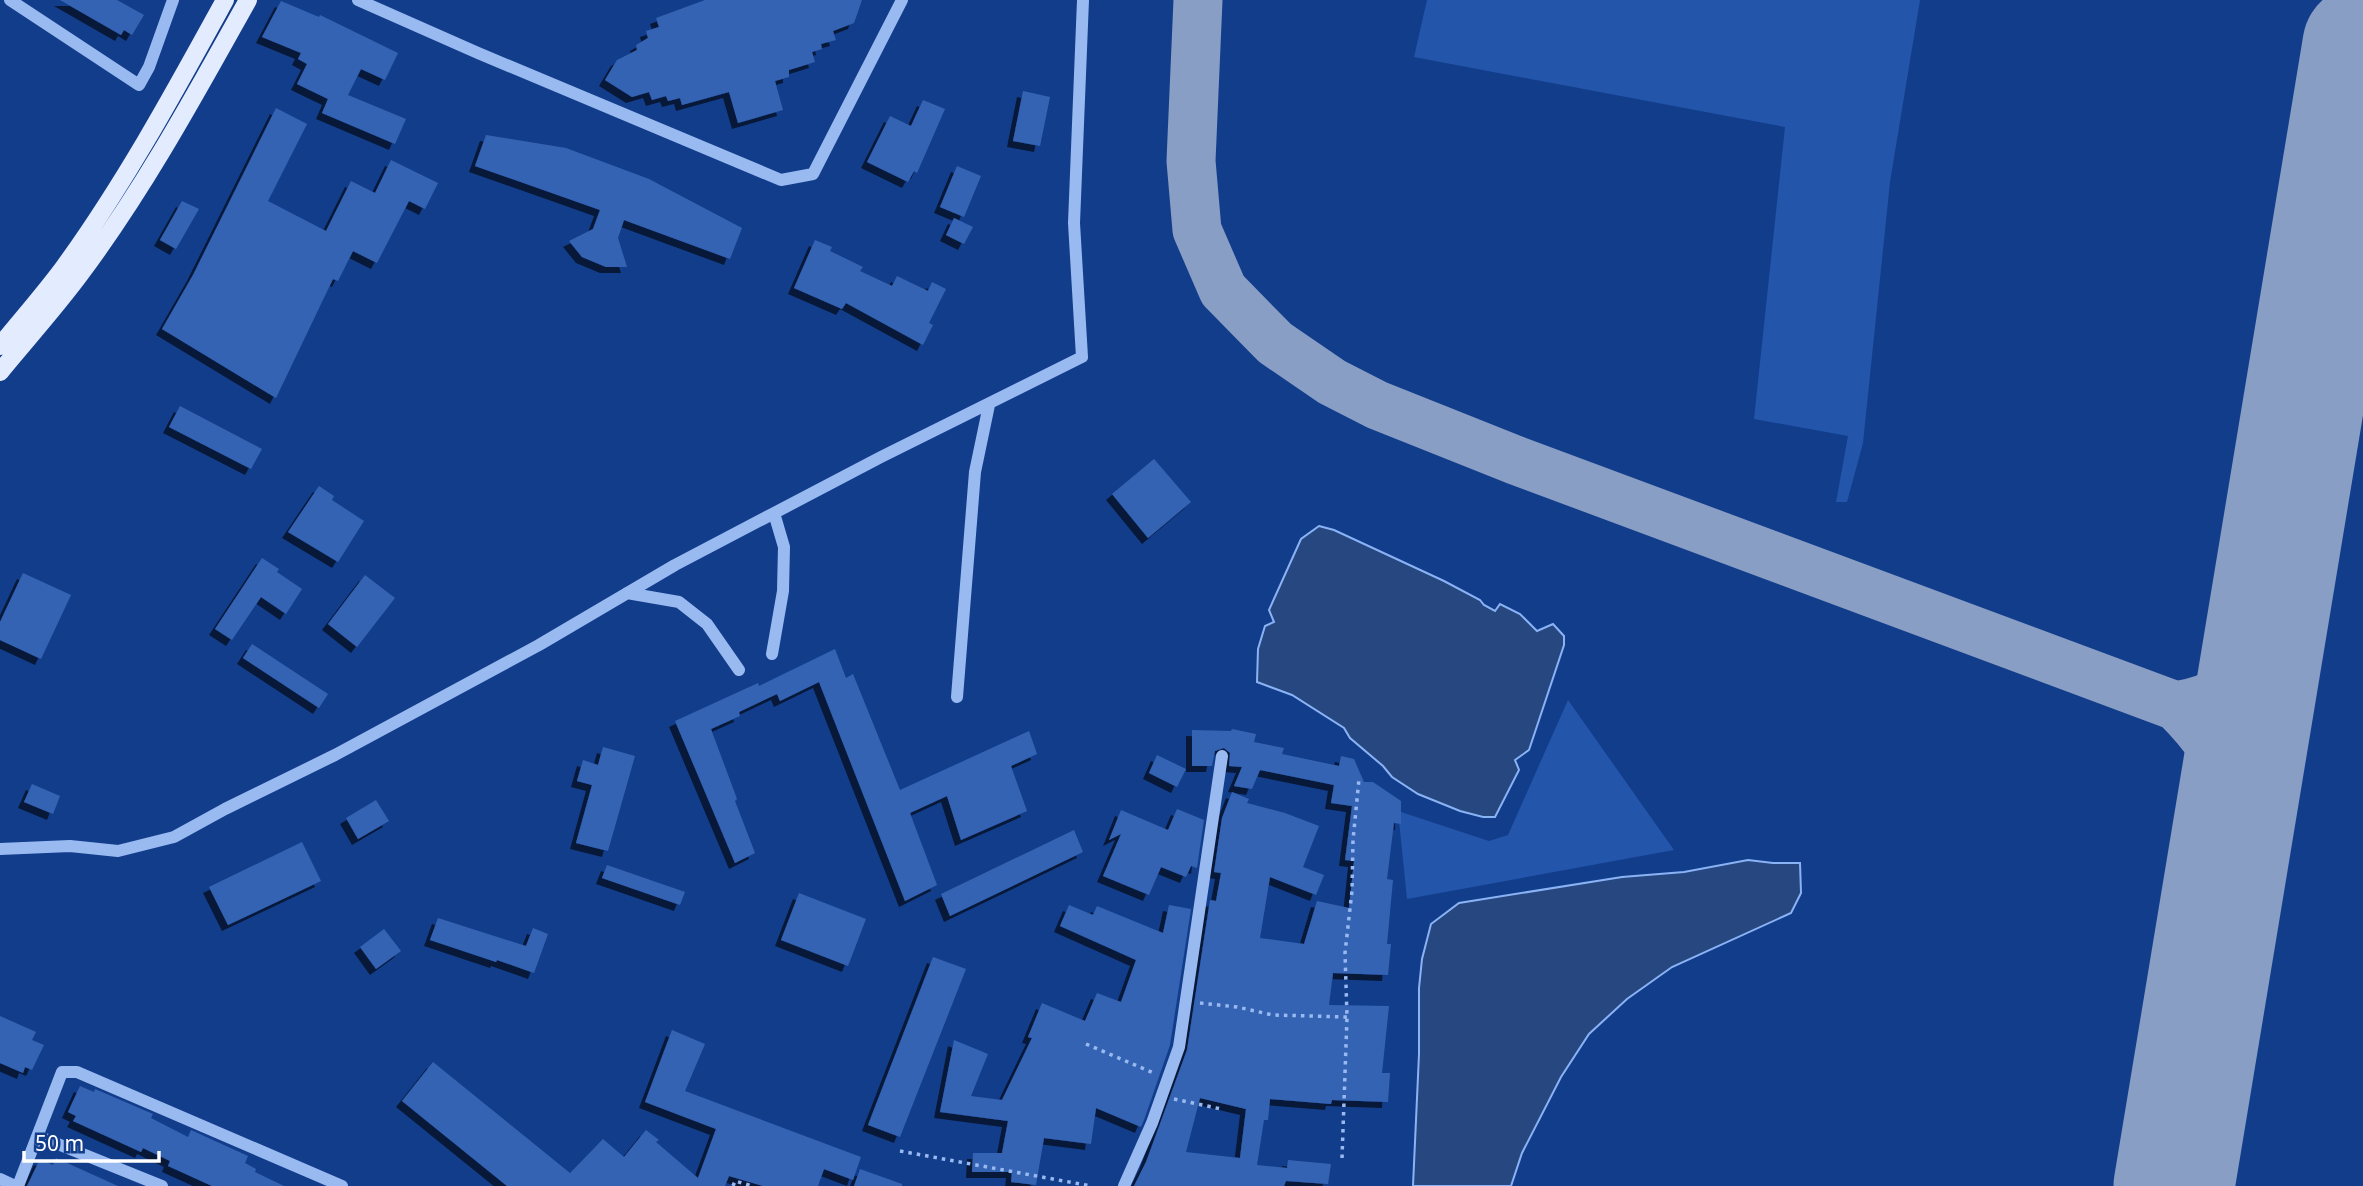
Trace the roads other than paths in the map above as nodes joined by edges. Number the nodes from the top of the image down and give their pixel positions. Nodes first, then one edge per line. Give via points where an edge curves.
1 (10, 0) edge
2 (173, 0) edge
3 (225, 0) edge
4 (248, 0) edge
5 (358, 0) edge
6 (902, 0) edge
7 (1083, 0) edge
8 (0, 346) edge
9 (0, 372) edge
10 (989, 405) junction
11 (774, 513) junction
12 (626, 593) junction
13 (772, 654) dead end
14 (739, 670) dead end
15 (957, 697) dead end
16 (1222, 756) dead end
17 (0, 849) edge
18 (37, 1136) junction
19 (0, 1179) edge
20 (16, 1186) edge
21 (162, 1186) edge
22 (342, 1186) edge
23 (1124, 1186) edge

1 - 2 street via 139,85
3 - 8 main road via 172,96 64,267
4 - 9 main road via 118,218 81,273
5 - 6 street via 781,180 813,174
7 - 10 street via 1074,223 1082,357
10 - 11 street
10 - 15 street via 975,472
11 - 12 street
11 - 13 street via 784,547 784,569
12 - 14 street via 679,602 707,624
12 - 17 street via 347,749 174,837 118,851 71,846
16 - 23 street via 1179,1047
18 - 20 street
18 - 21 street
18 - 22 street via 62,1072 77,1072
19 - 20 street

